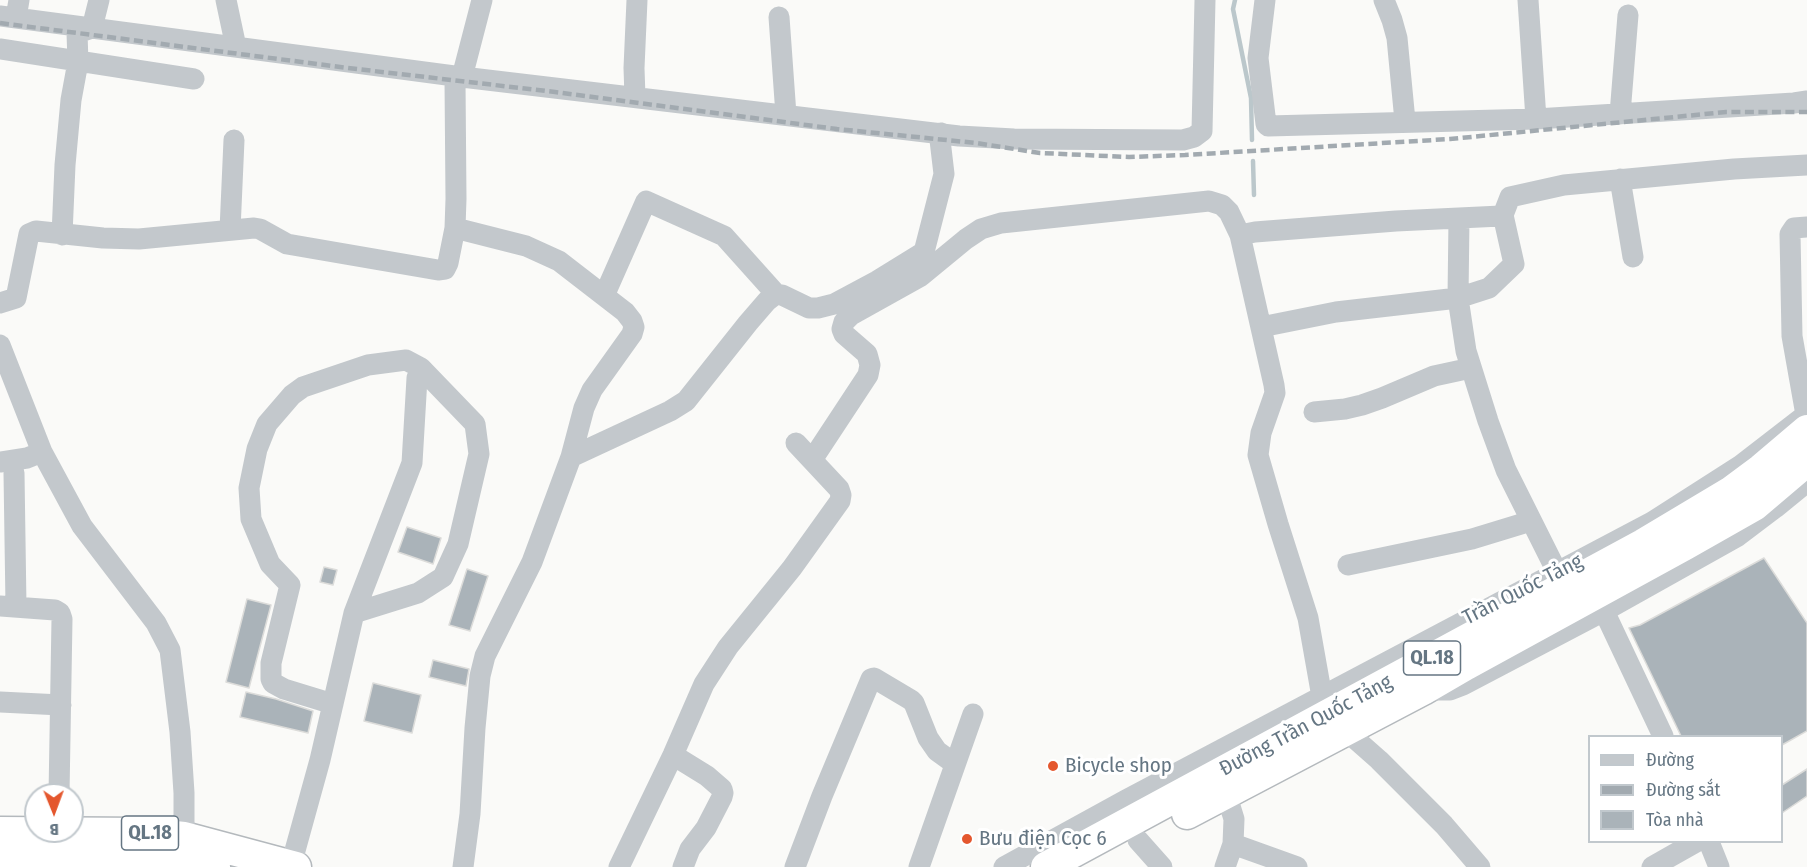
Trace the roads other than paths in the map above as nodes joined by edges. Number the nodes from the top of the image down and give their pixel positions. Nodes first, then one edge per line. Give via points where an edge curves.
1 (99, 0) edge
2 (226, 0) edge
3 (482, 0) edge
4 (637, 0) edge
5 (1205, 0) edge
6 (1265, 0) edge
7 (1384, 0) edge
8 (1528, 0) edge
9 (12, 11) edge
10 (1628, 15) dead end
11 (779, 17) dead end
12 (92, 27) junction
13 (236, 47) junction
14 (0, 49) edge
15 (78, 62) junction
16 (462, 77) junction
17 (194, 79) dead end
18 (635, 98) junction
19 (1807, 101) edge
20 (1620, 114) junction
21 (786, 115) junction
22 (1536, 119) junction
23 (1405, 122) junction
24 (950, 135) junction
25 (234, 140) dead end
26 (1807, 165) edge
27 (1620, 179) junction
28 (1503, 214) junction
29 (1459, 218) junction
30 (1807, 227) edge
31 (455, 228) junction
32 (230, 230) junction
33 (1247, 234) junction
34 (62, 235) junction
35 (1633, 257) dead end
36 (776, 294) junction
37 (603, 296) junction
38 (1458, 298) junction
39 (0, 303) edge
40 (1261, 327) junction
41 (0, 345) edge
42 (421, 368) junction
43 (1471, 368) junction
44 (1314, 412) dead end
45 (1807, 420) edge
46 (796, 443) dead end
47 (42, 452) junction
48 (571, 457) junction
49 (812, 460) junction
50 (1807, 461) edge
51 (7, 468) edge
52 (1807, 482) edge
53 (1531, 521) junction
54 (7, 541) edge
55 (1348, 565) dead end
56 (1557, 572) junction
57 (8, 606) edge
58 (1604, 611) junction
59 (354, 613) junction
60 (1423, 690) junction
61 (1322, 697) junction
62 (0, 702) edge
63 (333, 704) junction
64 (61, 705) junction
65 (973, 714) dead end
66 (1345, 730) junction
67 (1663, 735) edge
68 (674, 755) junction
69 (955, 764) junction
70 (59, 783) edge
71 (1226, 793) junction
72 (0, 832) edge
73 (24, 832) edge
74 (84, 832) edge
75 (1138, 840) junction
76 (1233, 843) junction
77 (1694, 843) edge
78 (1709, 843) edge
79 (0, 853) edge
80 (170, 854) edge
81 (293, 866) edge
82 (215, 867) edge
83 (463, 867) edge
84 (619, 867) edge
85 (683, 867) edge
86 (795, 867) edge
87 (919, 867) edge
88 (1004, 867) edge
89 (1046, 867) edge
90 (1086, 867) edge
91 (1162, 867) edge
92 (1225, 867) edge
93 (1297, 867) edge
94 (1480, 867) edge
95 (1652, 867) edge
96 (1719, 867) edge

1 - 12 street
2 - 13 street
3 - 16 street
4 - 18 street
5 - 24 street via 1202,132 1194,137 1014,140
6 - 23 street via 1258,58 1268,126
7 - 23 street via 1397,38
8 - 22 street
9 - 12 street
10 - 20 street
11 - 21 street
12 - 13 street
12 - 15 street via 77,33
13 - 16 street
14 - 15 street
15 - 17 street
15 - 34 street via 71,100
16 - 18 street
16 - 31 street via 455,81
18 - 21 street
19 - 20 street
20 - 22 street
21 - 24 street
22 - 23 street
24 - 36 street via 940,140 944,174 924,252 834,304 808,308
25 - 32 street
26 - 27 street
27 - 28 street via 1564,185 1510,197
27 - 35 street
28 - 29 street
28 - 38 street via 1514,264 1489,288
29 - 33 street
29 - 38 street
30 - 45 street via 1794,228 1790,234 1792,336
31 - 32 street via 448,263 445,269 438,270 287,244 260,229
31 - 37 street via 526,246 559,261
32 - 34 street via 139,239
33 - 40 street
33 - 49 street via 1222,205 1209,201 1001,223 981,229 921,276 844,322 844,334 867,354 868,375
34 - 39 street via 36,231 29,234 16,298
36 - 37 street via 724,236 646,201
36 - 48 street via 686,401
37 - 48 street via 625,312 634,327 592,390
38 - 40 street via 1336,312
38 - 43 street
40 - 61 street via 1275,393 1258,455 1308,618
41 - 47 street
42 - 59 street via 417,378 412,463
42 - 59 street via 475,424 478,454 458,544 443,577 418,593
42 - 63 street via 406,360 368,365 303,387 267,424 257,449 249,488 251,519 270,564 290,585 270,679 284,689
43 - 44 street via 1434,376 1345,410
43 - 53 street via 1506,470
45 - 56 street, Trần Quốc Tảng via 1652,522
45 - 89 highway, Đường Trần Quốc Tảng / QL.18 via 1761,470 1643,544
46 - 49 street
47 - 51 street
47 - 80 street via 82,526 156,623 170,650 184,793
48 - 83 street via 532,562 485,656 474,729
49 - 68 street via 838,489 840,501 728,647 704,684
50 - 60 highway, Đường Trần Quốc Tảng / QL.18 via 1754,506
51 - 54 street
52 - 58 street via 1738,536
53 - 55 street via 1472,539
53 - 56 street
54 - 57 street
56 - 61 street, Trần Quốc Tảng
57 - 64 street via 60,613
58 - 60 street via 1463,685 1450,690
58 - 67 street
59 - 63 street
60 - 66 highway, Đường Trần Quốc Tảng / QL.18
61 - 88 street, Trần Quốc Tảng
62 - 64 street
63 - 81 street
64 - 70 street
65 - 69 street
66 - 71 highway, Đường Trần Quốc Tảng / QL.18
66 - 94 street via 1444,825
68 - 84 street
68 - 85 street via 707,776 723,793
69 - 86 street via 936,751 914,703 871,679
69 - 87 street
71 - 75 highway, Đường Trần Quốc Tảng / QL.18
71 - 76 street via 1234,819
72 - 73 highway, QL.18
74 - 80 highway, QL.18 via 146,833
75 - 90 highway, Đường Trần Quốc Tảng / QL.18
75 - 91 street
76 - 92 street
76 - 93 street
77 - 95 street
78 - 96 street
79 - 80 highway, QL.18
80 - 81 highway, QL.18
80 - 82 highway, QL.18

